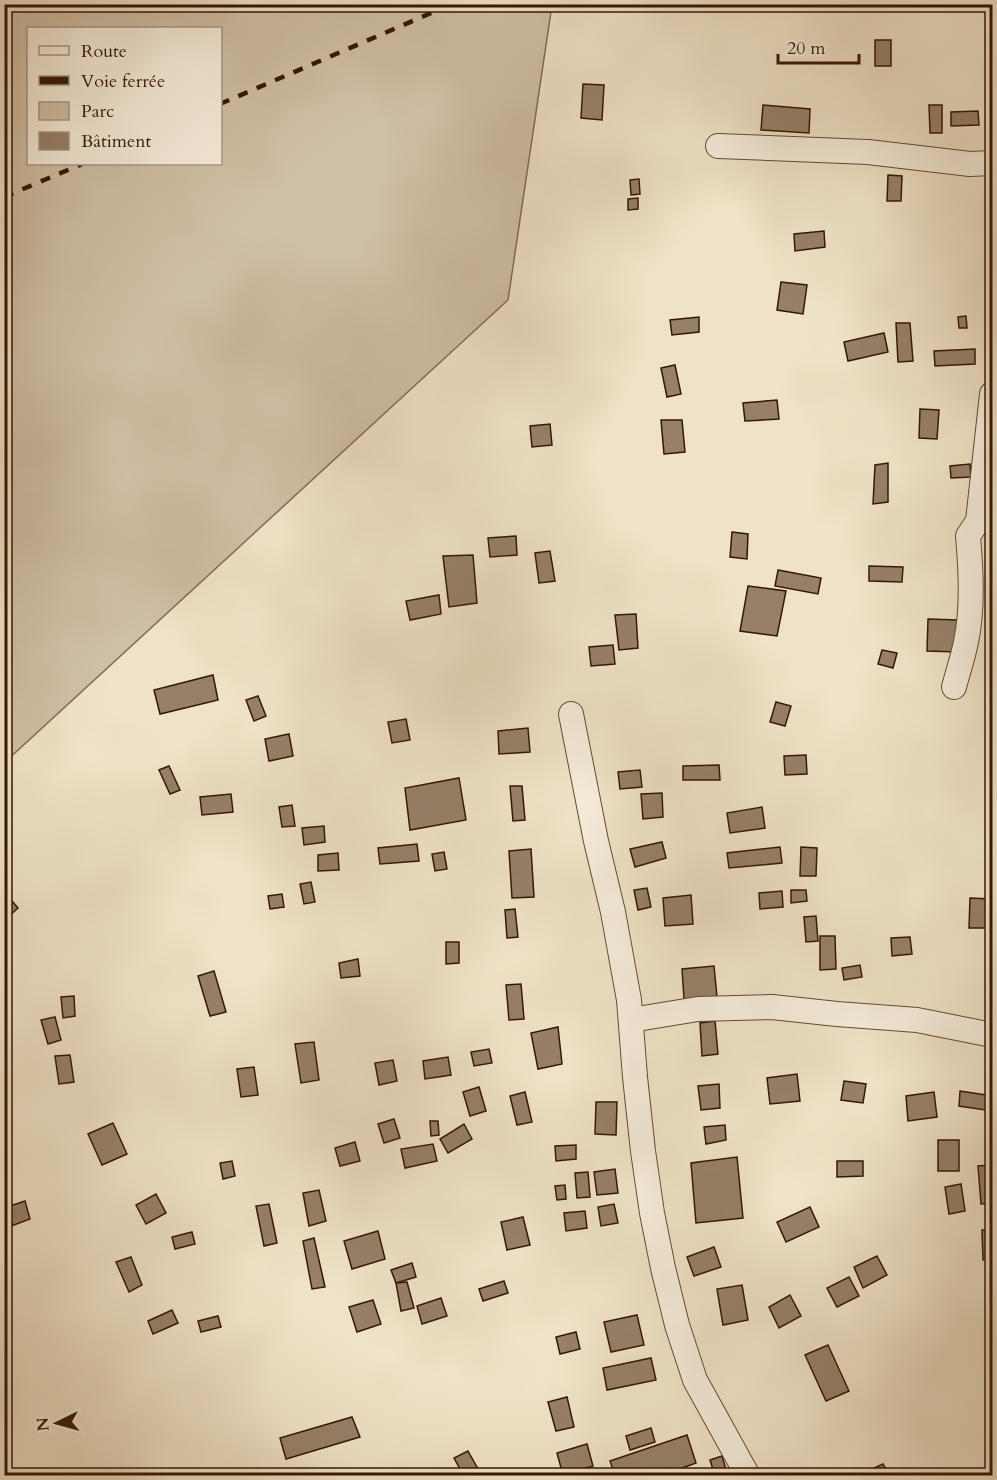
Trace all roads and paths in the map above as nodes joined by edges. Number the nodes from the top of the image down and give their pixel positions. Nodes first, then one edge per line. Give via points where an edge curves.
1 (718, 146) dead end
2 (993, 164) edge
3 (993, 394) edge
4 (954, 687) dead end
5 (571, 714) dead end
6 (631, 1020) junction
7 (993, 1035) edge
8 (748, 1476) edge

1 - 2 street via 868,152
3 - 4 street via 978,521 968,536 971,592 966,640
5 - 6 street via 613,912
6 - 7 street via 698,1009 772,1007 917,1020
6 - 8 street via 652,1213 676,1325 695,1380

